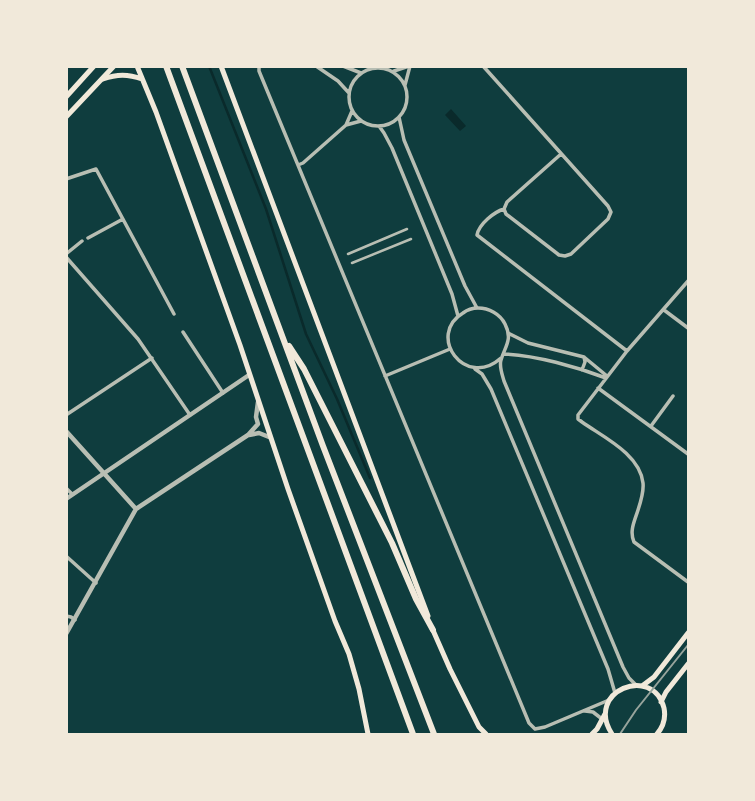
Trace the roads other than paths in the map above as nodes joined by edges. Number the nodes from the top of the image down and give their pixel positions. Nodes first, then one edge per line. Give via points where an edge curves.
1 (93, 66) edge
2 (114, 66) edge
3 (137, 66) edge
4 (221, 66) edge
5 (259, 66) edge
6 (316, 66) edge
7 (343, 66) edge
8 (410, 66) edge
9 (483, 66) edge
10 (182, 67) edge
11 (167, 69) edge
12 (393, 72) junction
13 (361, 73) junction
14 (103, 79) junction
15 (142, 79) junction
16 (405, 85) junction
17 (349, 93) junction
18 (66, 97) edge
19 (352, 110) junction
20 (66, 117) edge
21 (399, 117) junction
22 (362, 121) junction
23 (346, 125) junction
24 (379, 126) junction
25 (561, 154) junction
26 (298, 165) junction
27 (66, 179) edge
28 (504, 209) junction
29 (123, 219) junction
30 (407, 229) dead end
31 (88, 237) dead end
32 (411, 239) dead end
33 (82, 241) dead end
34 (348, 254) dead end
35 (66, 256) edge
36 (352, 264) dead end
37 (688, 281) edge
38 (477, 308) junction
39 (664, 310) junction
40 (174, 314) dead end
41 (458, 316) junction
42 (688, 328) edge
43 (183, 332) dead end
44 (508, 333) junction
45 (282, 336) junction
46 (450, 349) junction
47 (627, 351) junction
48 (502, 356) junction
49 (584, 357) junction
50 (152, 358) junction
51 (474, 368) junction
52 (582, 369) junction
53 (249, 375) junction
54 (385, 376) junction
55 (607, 377) junction
56 (598, 388) junction
57 (223, 393) junction
58 (673, 396) dead end
59 (258, 402) junction
60 (66, 415) edge
61 (190, 415) junction
62 (650, 426) junction
63 (66, 430) edge
64 (248, 435) junction
65 (269, 437) junction
66 (688, 454) edge
67 (104, 472) junction
68 (66, 488) edge
69 (72, 495) junction
70 (66, 499) edge
71 (136, 509) junction
72 (66, 556) edge
73 (688, 582) edge
74 (96, 583) junction
75 (66, 616) edge
76 (75, 620) junction
77 (69, 625) edge
78 (433, 631) junction
79 (688, 633) edge
80 (66, 634) edge
81 (688, 664) edge
82 (639, 686) junction
83 (615, 693) junction
84 (609, 700) junction
85 (662, 702) junction
86 (585, 711) junction
87 (605, 719) junction
88 (368, 734) edge
89 (413, 734) edge
90 (434, 734) edge
91 (486, 734) edge
92 (592, 734) edge
93 (612, 734) edge
94 (657, 734) edge

1 - 18 main road
2 - 14 main road
3 - 15 main road
4 - 78 main road
5 - 26 street
6 - 17 street
7 - 13 street
8 - 12 street
8 - 16 street
9 - 25 street
10 - 45 highway
11 - 89 highway
12 - 13 street via 373,68
12 - 16 street
13 - 17 street
14 - 15 main road via 122,74
14 - 20 main road
15 - 53 main road
16 - 21 street via 406,105
17 - 19 street
19 - 22 street
19 - 23 street
21 - 24 street
21 - 38 street via 405,143
22 - 23 street
22 - 24 street
23 - 26 street
24 - 41 street via 392,148
25 - 28 street
25 - 28 street via 608,206 608,219 565,257
26 - 54 street
27 - 29 street via 96,169
28 - 47 street via 478,229 477,235
29 - 31 street
29 - 40 street
30 - 34 street
32 - 36 street
33 - 35 street
35 - 50 street
37 - 39 street
38 - 41 street
38 - 44 street via 498,315
39 - 42 street
39 - 47 street
41 - 46 street via 448,332
43 - 57 street
44 - 48 street
44 - 49 street via 528,343
45 - 78 highway via 304,369
45 - 90 highway
46 - 51 street
46 - 54 street
47 - 55 street
48 - 51 street via 484,368
48 - 52 street via 519,355
48 - 82 street via 504,381 574,550 623,667
49 - 52 street
49 - 55 street
50 - 60 street
50 - 61 street
51 - 83 street via 491,389
52 - 55 street
53 - 57 street
53 - 59 main road
54 - 86 street via 529,723 536,729
55 - 56 street
56 - 62 street
56 - 73 street via 578,419 626,453 640,470 643,487 634,541
57 - 61 street
58 - 62 street
59 - 64 street via 258,424
59 - 65 main road
61 - 67 street
62 - 66 street
63 - 67 street
64 - 65 street
64 - 71 street
65 - 88 main road via 349,654
67 - 69 street
67 - 71 street
68 - 69 street
69 - 70 street
71 - 74 street
72 - 74 street
74 - 76 street
75 - 76 street
76 - 77 street
77 - 80 street
78 - 91 main road
79 - 82 main road via 654,677
81 - 85 main road
82 - 83 main road
82 - 85 main road via 651,690
83 - 84 main road
84 - 86 street
84 - 87 main road
85 - 94 main road via 664,723
86 - 87 street
87 - 92 main road
87 - 93 main road

